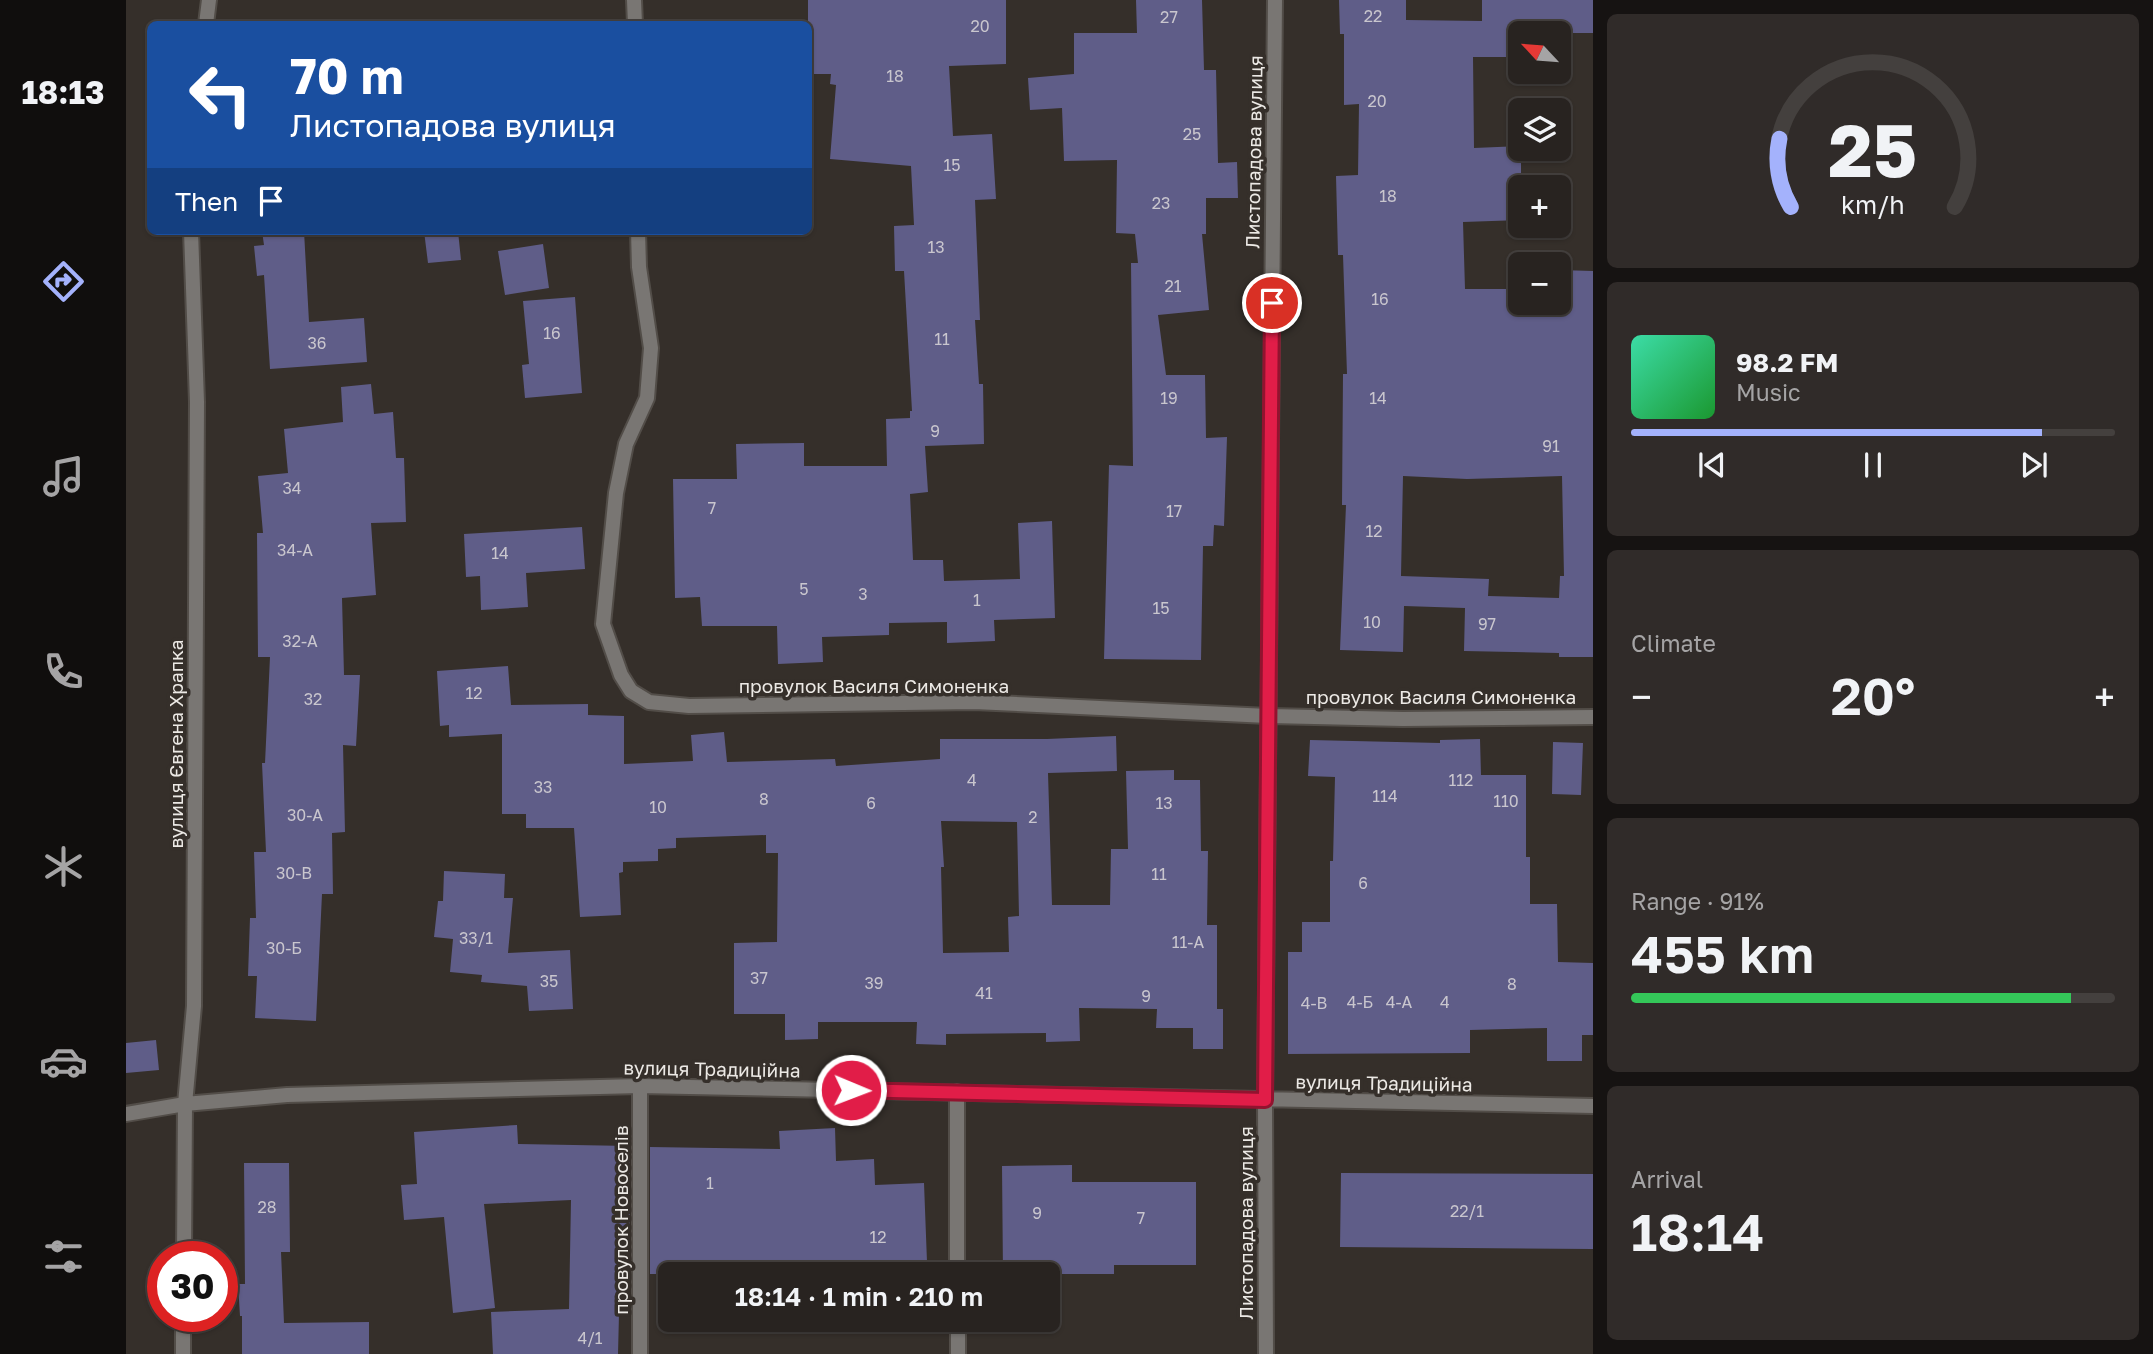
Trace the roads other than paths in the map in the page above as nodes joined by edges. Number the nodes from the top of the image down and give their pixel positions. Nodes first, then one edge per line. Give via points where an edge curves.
1 (209, 0) edge
2 (634, 0) edge
3 (1275, 0) edge
4 (206, 21) edge
5 (635, 21) edge
6 (191, 235) edge
7 (638, 235) edge
8 (1268, 716) junction
9 (1593, 717) edge
10 (640, 1086) junction
11 (957, 1092) junction
12 (1265, 1100) junction
13 (185, 1104) junction
14 (1593, 1106) edge
15 (126, 1114) edge
16 (184, 1241) edge
17 (957, 1262) edge
18 (183, 1332) edge
19 (957, 1332) edge
20 (183, 1354) edge
21 (640, 1354) edge
22 (958, 1354) edge
23 (1266, 1354) edge

1 - 4 street
2 - 5 street
3 - 8 street, Листопадова вулиця
6 - 13 street, вулиця Євгена Храпка via 197,402 194,1006
7 - 8 street, провулок Василя Симоненка via 651,348 647,398 626,444 616,493 603,624 621,675 632,691 649,702 689,706 974,702
8 - 9 street, провулок Василя Симоненка
8 - 12 street, Листопадова вулиця
10 - 11 street, вулиця Традиційна
10 - 13 street, вулиця Традиційна via 287,1096
10 - 21 street, провулок Новоселів
11 - 12 street, вулиця Традиційна
11 - 17 street
12 - 14 street, вулиця Традиційна
12 - 23 street, Листопадова вулиця
13 - 15 street, вулиця Традиційна
13 - 16 street, вулиця Євгена Храпка
18 - 20 street
19 - 22 street

